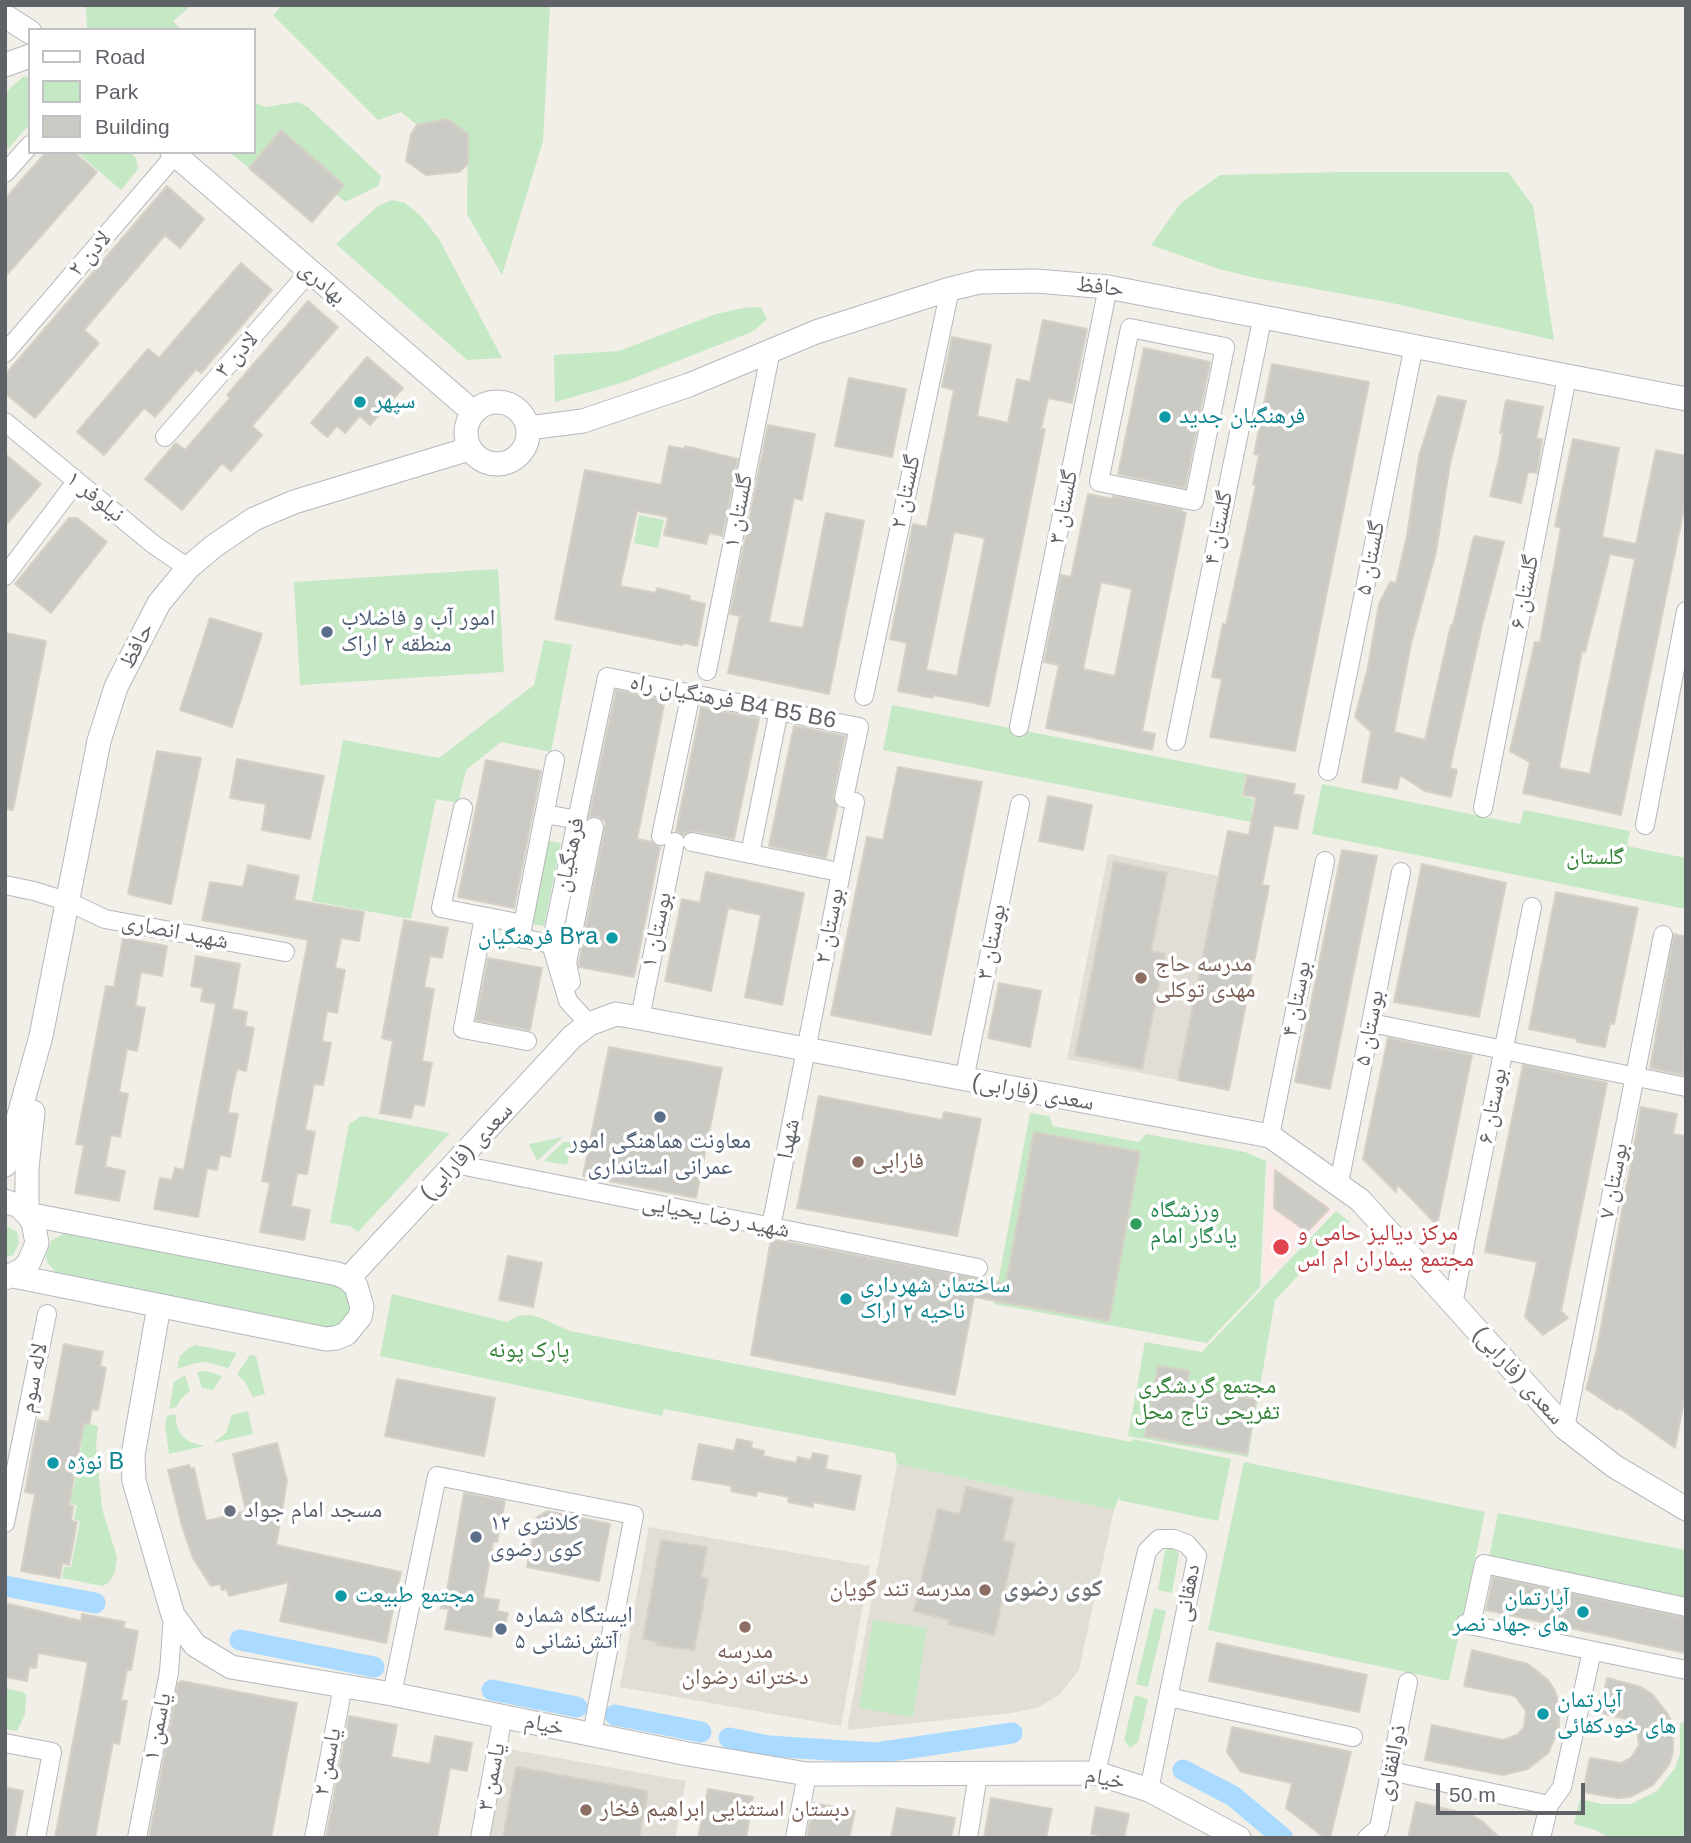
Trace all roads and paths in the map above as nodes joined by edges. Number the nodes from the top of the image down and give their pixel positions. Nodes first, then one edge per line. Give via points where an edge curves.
1 (5, 16) edge
2 (28, 31) edge
3 (28, 57) edge
4 (5, 65) edge
5 (28, 147) edge
6 (172, 154) edge
7 (174, 154) edge
8 (5, 173) edge
9 (309, 272) junction
10 (1108, 287) junction
11 (950, 289) junction
12 (1263, 316) junction
13 (1100, 327) junction
14 (1414, 345) junction
15 (771, 350) junction
16 (1125, 350) junction
17 (5, 353) edge
18 (1567, 377) junction
19 (1686, 399) edge
20 (473, 412) junction
21 (5, 422) edge
22 (528, 428) junction
23 (165, 437) dead end
24 (469, 449) junction
25 (76, 482) junction
26 (188, 568) junction
27 (5, 576) edge
28 (1686, 611) edge
29 (707, 671) dead end
30 (607, 677) joint
31 (691, 693) junction
32 (864, 696) dead end
33 (1678, 698) edge
34 (779, 710) junction
35 (859, 727) joint
36 (1019, 727) dead end
37 (1176, 741) dead end
38 (555, 760) dead end
39 (1328, 771) dead end
40 (1020, 804) dead end
41 (463, 808) dead end
42 (1483, 808) dead end
43 (545, 814) junction
44 (586, 824) junction
45 (1645, 825) dead end
46 (676, 840) junction
47 (750, 854) junction
48 (1325, 861) dead end
49 (829, 870) dead end
50 (1401, 872) dead end
51 (5, 885) edge
52 (69, 902) junction
53 (1532, 907) dead end
54 (484, 917) junction
55 (523, 924) junction
56 (1663, 934) dead end
57 (551, 944) junction
58 (285, 953) dead end
59 (583, 1016) junction
60 (640, 1018) junction
61 (1371, 1023) junction
62 (41, 1036) junction
63 (527, 1041) dead end
64 (1504, 1050) junction
65 (806, 1051) junction
66 (1634, 1076) junction
67 (964, 1080) junction
68 (1686, 1087) edge
69 (1270, 1136) junction
70 (455, 1164) junction
71 (5, 1165) edge
72 (1339, 1184) junction
73 (5, 1201) edge
74 (27, 1213) junction
75 (771, 1227) junction
76 (978, 1268) dead end
77 (9, 1277) edge
78 (348, 1279) junction
79 (1453, 1304) junction
80 (159, 1306) junction
81 (47, 1314) dead end
82 (1564, 1428) junction
83 (1686, 1509) edge
84 (5, 1523) edge
85 (1686, 1607) edge
86 (173, 1615) junction
87 (1591, 1651) junction
88 (1686, 1670) edge
89 (1408, 1682) dead end
90 (343, 1686) junction
91 (392, 1694) junction
92 (1168, 1697) junction
93 (503, 1716) junction
94 (592, 1734) junction
95 (1353, 1737) dead end
96 (5, 1743) edge
97 (1390, 1771) junction
98 (1096, 1773) junction
99 (807, 1774) junction
100 (978, 1774) junction
101 (1149, 1790) junction
102 (1549, 1805) junction
103 (36, 1838) edge
104 (137, 1838) edge
105 (314, 1838) edge
106 (480, 1838) edge
107 (795, 1838) edge
108 (968, 1838) edge
109 (1239, 1838) edge
110 (1367, 1838) edge
111 (1541, 1838) edge

1 - 2 street
3 - 4 street
5 - 8 street
6 - 17 street, لادن ۲
7 - 9 street, بهادری
9 - 20 street, بهادری
9 - 23 street, لادن ۳
10 - 11 street, حافظ via 1036,281 979,282
10 - 12 street, حافظ
10 - 13 street, گلستان ۳
11 - 15 street, حافظ
11 - 32 street, گلستان ۲
12 - 14 street, حافظ
12 - 37 street, گلستان ۴
13 - 16 street
13 - 36 street, گلستان ۳
14 - 18 street, حافظ
14 - 39 street, گلستان ۵
15 - 22 street, حافظ via 690,385 583,421
15 - 29 street, گلستان ۱
16 - 16 street via 1099,482 1194,501 1225,347 1130,328
18 - 19 street, حافظ
18 - 42 street, گلستان ۶
20 - 22 street via 491,402 505,402 519,411
20 - 24 street via 465,430
21 - 25 street, نیلوفر ۱
22 - 24 street via 525,447 502,464 483,461
24 - 26 street, حافظ via 294,502 254,519
25 - 26 street, نیلوفر ۱
25 - 27 street
26 - 52 street, حافظ via 159,603 116,687 99,741
28 - 33 street
30 - 31 street, فرهنگیان راه B4 B5 B6
30 - 44 street, فرهنگیان
31 - 34 street, فرهنگیان راه B4 B5 B6
31 - 46 street, بوستان ۱
33 - 45 street
34 - 35 street, فرهنگیان راه B4 B5 B6
34 - 47 street
35 - 65 street, بوستان ۲
38 - 43 street
40 - 67 street, بوستان ۳
41 - 54 street via 442,908
43 - 44 street
43 - 55 street
44 - 57 street, فرهنگیان
44 - 59 street via 567,962
46 - 47 street
46 - 60 street, بوستان ۱
47 - 49 street
48 - 69 street, بوستان ۴
50 - 61 street, بوستان ۵
51 - 52 street, شهید انصاری
52 - 58 street, شهید انصاری via 105,919
52 - 62 street, حافظ
53 - 64 street, بوستان ۶
54 - 55 street
54 - 63 street via 463,1029
55 - 57 street via 520,938
56 - 66 street, بوستان ۷
57 - 59 street, فرهنگیان via 568,1001
59 - 60 street, سعدی (فارابی)
59 - 70 street, سعدی (فارابی) via 572,1037
60 - 65 street, سعدی (فارابی)
61 - 64 street
61 - 72 street, بوستان ۵
62 - 71 street
62 - 74 street
64 - 66 street
64 - 79 street, بوستان ۶
65 - 67 street, سعدی (فارابی)
65 - 75 street, شهدا
66 - 68 street
66 - 82 street, بوستان ۷
67 - 69 street, سعدی (فارابی)
69 - 72 street, سعدی (فارابی)
70 - 75 street, شهید رضا یحیایی
70 - 78 street, سعدی (فارابی)
72 - 79 street, سعدی (فارابی) via 1360,1200
73 - 74 street
74 - 77 street via 36,1232 34,1253
74 - 78 street
75 - 76 street, شهید رضا یحیایی
77 - 80 street
78 - 80 street via 360,1296 360,1316 346,1334 336,1338
79 - 82 street, سعدی (فارابی)
80 - 86 street, خیام via 133,1467
81 - 84 street, لاله سوم
82 - 83 street, سعدی (فارابی) via 1614,1466
85 - 87 street via 1484,1564 1468,1625
86 - 90 street, خیام via 195,1645 231,1667
86 - 104 street, یاسمن ۱ via 169,1672
87 - 88 street
87 - 102 street via 1562,1787
89 - 97 street, ذوالفقاری
90 - 91 street, خیام
90 - 105 street, یاسمن ۲
91 - 93 street, خیام
91 - 94 street via 437,1476 635,1515
92 - 95 street
92 - 98 street, دهقانی via 1197,1556 1187,1544 1159,1539 1147,1551
92 - 101 street, دهقانی
93 - 94 street, خیام
93 - 106 street, یاسمن ۳
94 - 99 street, خیام
96 - 103 street via 52,1752
97 - 102 street
97 - 110 street, ذوالفقاری via 1379,1828
98 - 100 street, خیام
98 - 101 street, خیام
99 - 100 street, خیام
99 - 107 street
100 - 108 street
101 - 109 street, خیام
102 - 111 street

